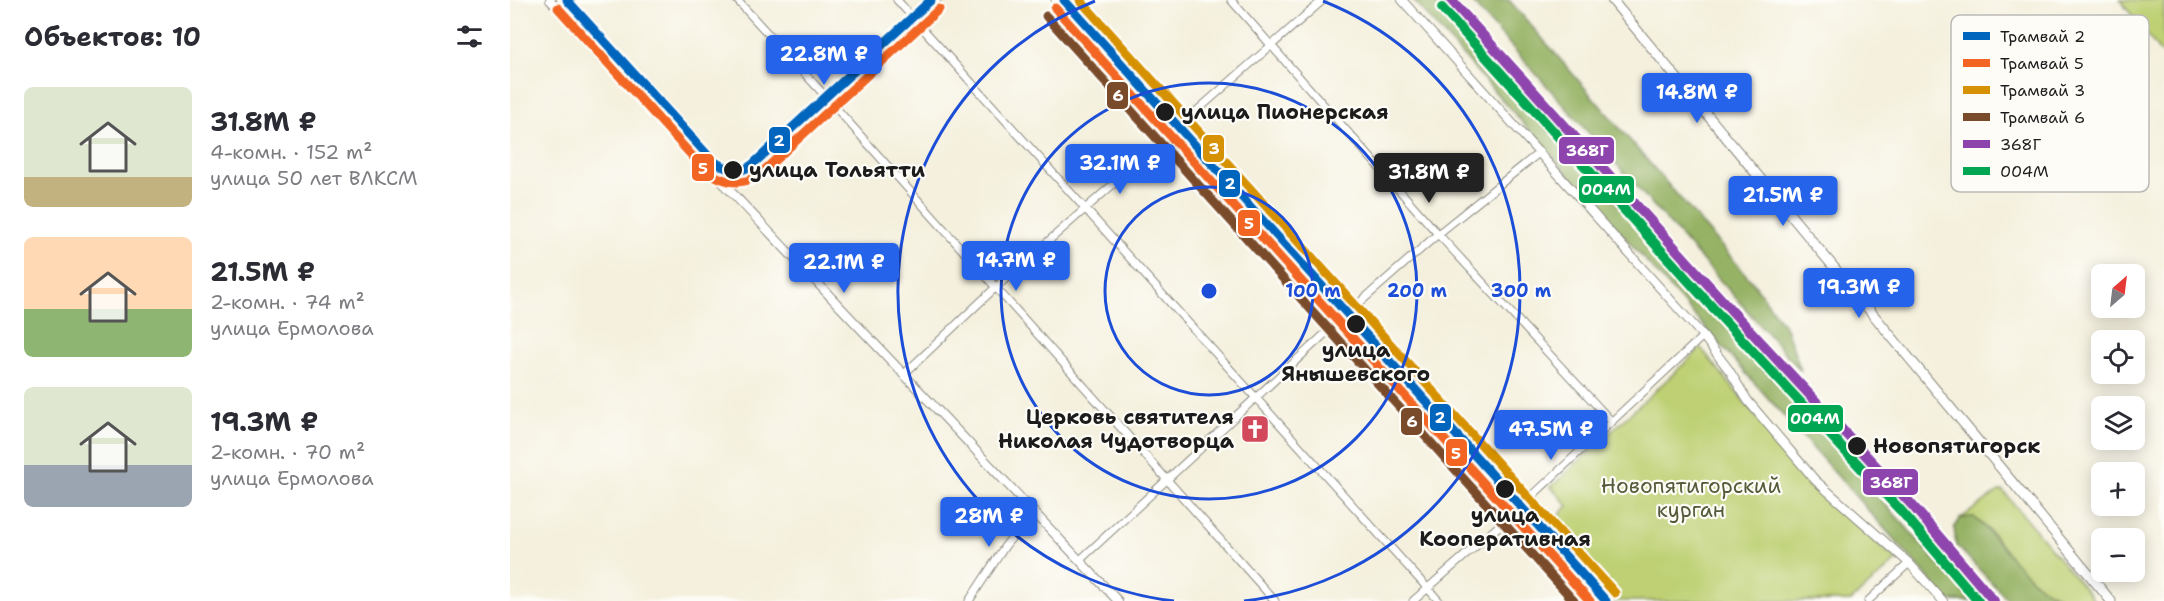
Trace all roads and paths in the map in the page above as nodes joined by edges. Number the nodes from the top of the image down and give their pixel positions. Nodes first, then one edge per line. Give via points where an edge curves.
1 (738, 0) edge
2 (897, 0) edge
3 (937, 0) edge
4 (1055, 0) edge
5 (1231, 0) edge
6 (1323, 0) edge
7 (1402, 0) edge
8 (1612, 0) edge
9 (553, 1) edge
10 (915, 19) junction
11 (1272, 45) junction
12 (828, 99) junction
13 (1174, 132) junction
14 (1540, 152) junction
15 (726, 188) junction
16 (1085, 209) junction
17 (1438, 234) junction
18 (995, 288) junction
19 (1341, 319) junction
20 (1703, 336) junction
21 (903, 375) junction
22 (1256, 398) junction
23 (1612, 422) junction
24 (1167, 481) junction
25 (1516, 511) junction
26 (1032, 512) junction
27 (1080, 560) junction
28 (1909, 563) junction
29 (1428, 589) junction
30 (969, 601) edge
31 (1118, 601) edge
32 (1275, 601) edge
33 (1413, 601) edge
34 (1439, 601) edge
35 (1597, 601) edge
36 (1868, 601) edge
37 (1943, 601) edge
38 (2111, 601) edge

1 - 12 street
2 - 10 street
3 - 10 street
4 - 13 street
5 - 11 street
6 - 11 street
7 - 14 street
8 - 38 main road
9 - 15 street
10 - 12 street
10 - 16 street
11 - 13 street
11 - 17 street
12 - 15 street
12 - 18 street
13 - 16 street
13 - 19 street
14 - 17 street
14 - 20 street
15 - 21 street
16 - 18 street
16 - 22 street
17 - 19 street
17 - 23 street
18 - 21 street
18 - 24 street
19 - 22 street
19 - 25 street
20 - 23 street
20 - 28 street via 1749,401 1815,480
21 - 26 street
22 - 24 street
22 - 29 street
23 - 25 street
24 - 27 street
24 - 32 street
25 - 29 street
25 - 35 street
26 - 27 street
26 - 30 street
27 - 31 street
28 - 36 street
28 - 37 street
29 - 33 street
29 - 34 street

